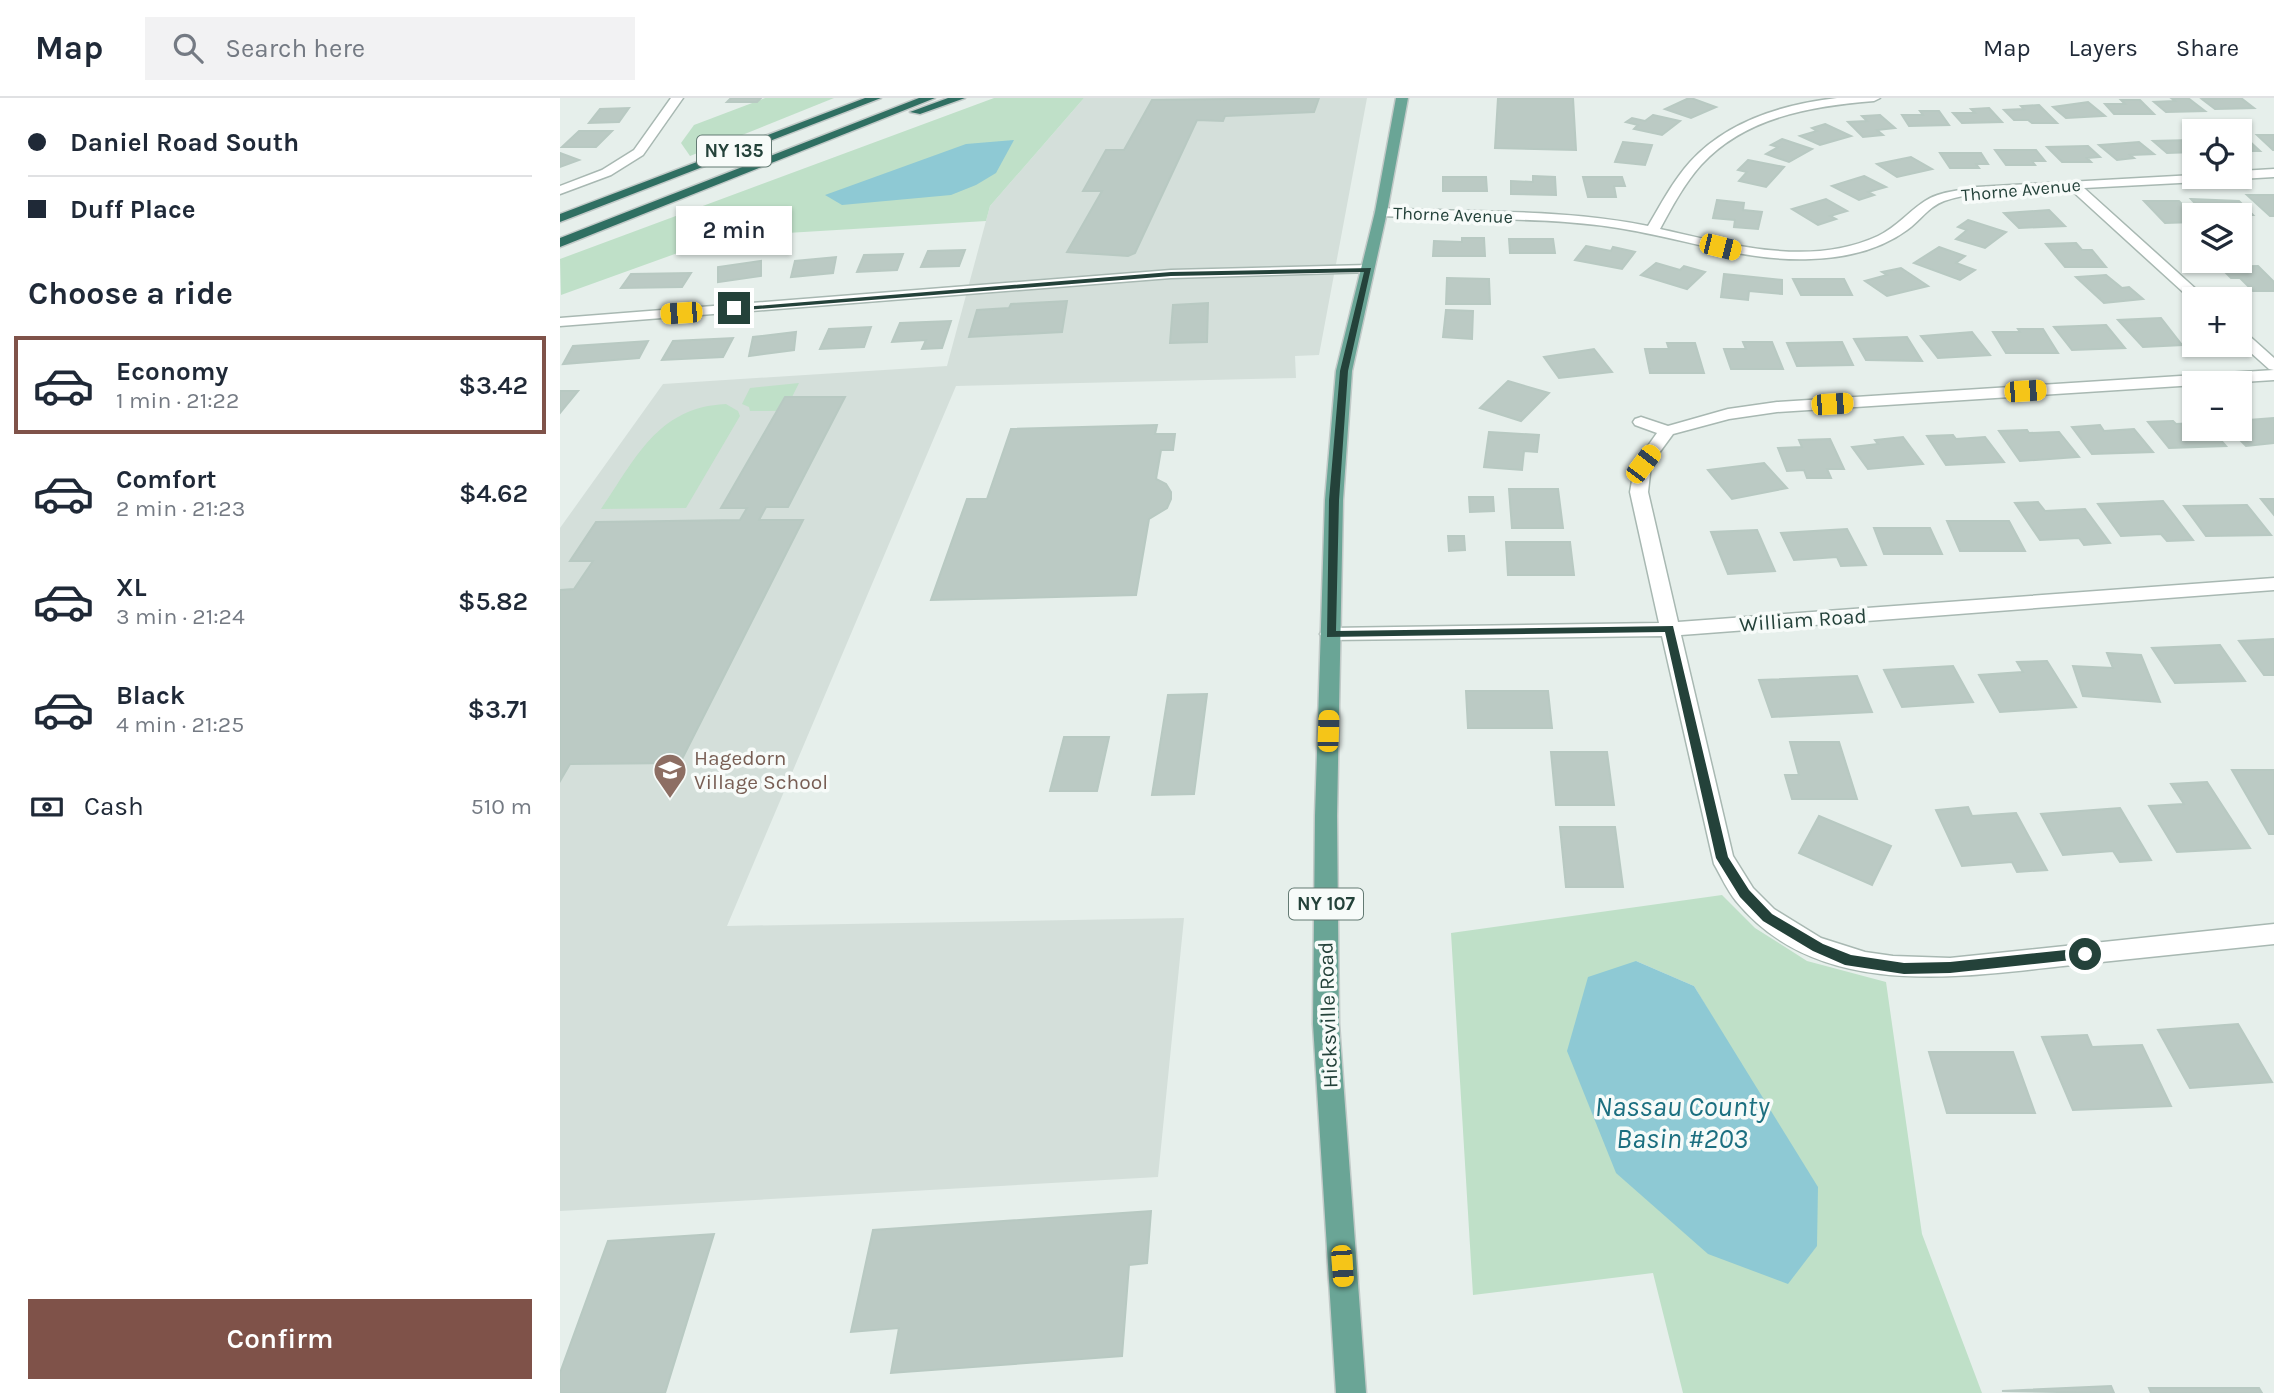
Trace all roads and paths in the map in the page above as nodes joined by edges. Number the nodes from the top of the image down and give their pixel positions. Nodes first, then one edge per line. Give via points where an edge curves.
1 (677, 98) edge
2 (850, 98) edge
3 (875, 98) edge
4 (929, 98) edge
5 (959, 98) edge
6 (1402, 98) edge
7 (1874, 98) edge
8 (774, 158) junction
9 (2274, 173) edge
10 (2252, 174) edge
11 (2182, 179) edge
12 (2074, 186) junction
13 (560, 190) edge
14 (594, 204) junction
15 (1381, 212) junction
16 (560, 218) edge
17 (1652, 230) junction
18 (560, 243) edge
19 (1369, 265) junction
20 (2187, 287) edge
21 (560, 322) edge
22 (2252, 346) edge
23 (2274, 366) edge
24 (2274, 375) edge
25 (1641, 422) dead end
26 (1667, 431) junction
27 (2274, 584) edge
28 (1670, 629) junction
29 (1331, 634) junction
30 (2274, 934) edge
31 (1351, 1393) edge

1 - 13 street via 646,146 633,157
2 - 14 highway
3 - 14 highway, NY 135
4 - 8 highway, NY 135
5 - 8 highway
6 - 15 main road, Hicksville Road
7 - 17 street via 1779,113 1727,136 1702,156
8 - 18 highway, NY 135
9 - 10 street
11 - 12 street, Thorne Avenue
12 - 17 street, Thorne Avenue via 1951,196 1923,207 1881,241 1809,256 1743,253
12 - 20 street
14 - 16 highway, NY 135
15 - 17 street, Thorne Avenue via 1589,220
15 - 19 main road, Hicksville Road
19 - 21 street via 1171,274
19 - 29 main road, Hicksville Road / NY 107 via 1344,371 1334,500
22 - 23 street
24 - 26 street via 1777,407 1728,414
25 - 26 street
26 - 28 street via 1643,464 1639,492
27 - 28 street, William Road
28 - 29 street, William Road
28 - 30 street via 1722,858 1744,893 1768,918 1818,948 1850,961 1950,968
29 - 31 main road, Hicksville Road / NY 107 via 1326,1024

